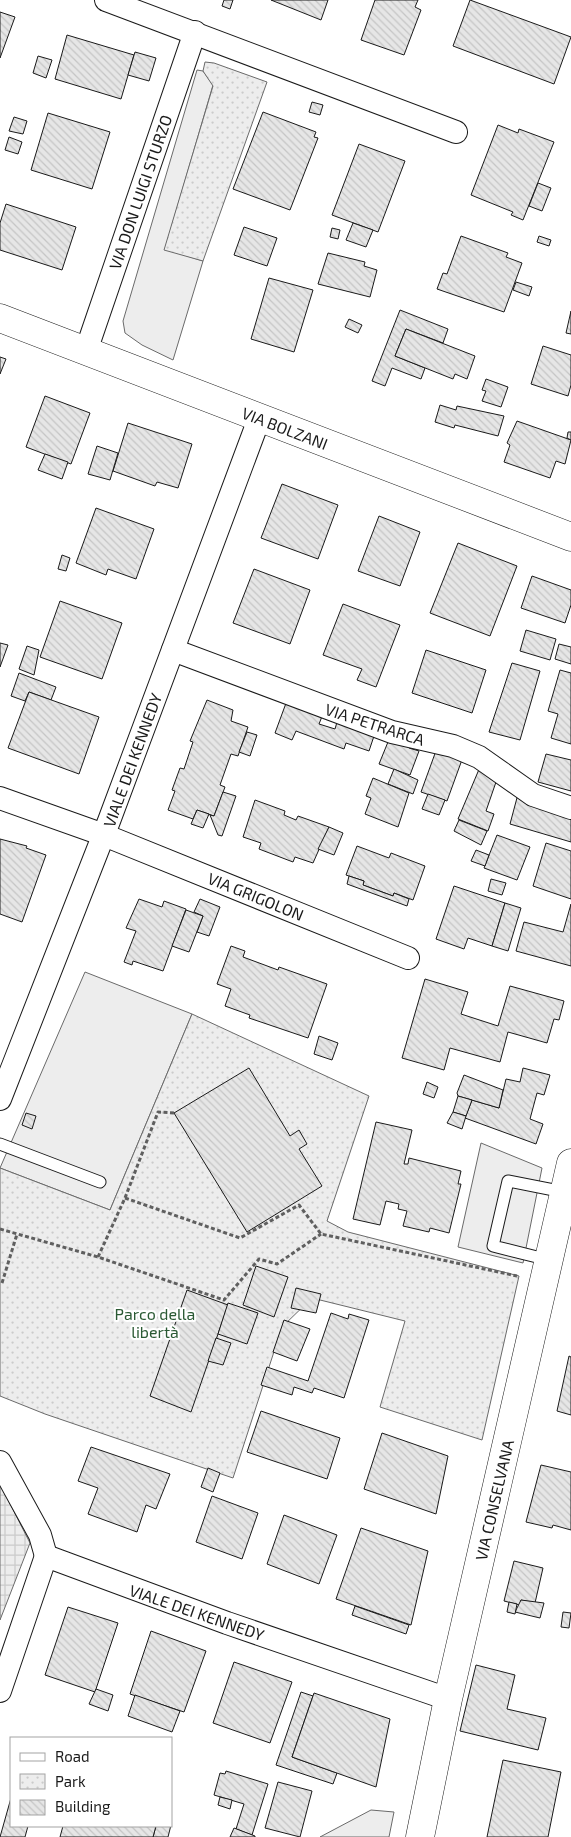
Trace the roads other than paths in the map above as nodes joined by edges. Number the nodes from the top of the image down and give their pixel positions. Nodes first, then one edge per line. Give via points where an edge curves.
1 (106, 0) edge
2 (195, 32) junction
3 (456, 132) dead end
4 (0, 318) edge
5 (86, 351) junction
6 (259, 419) junction
7 (571, 537) edge
8 (173, 650) junction
9 (0, 798) edge
10 (571, 808) edge
11 (104, 835) junction
12 (408, 958) dead end
13 (0, 1098) edge
14 (0, 1144) edge
15 (571, 1164) edge
16 (100, 1182) dead end
17 (564, 1192) junction
18 (547, 1271) junction
19 (0, 1462) edge
20 (46, 1556) junction
21 (4, 1666) edge
22 (0, 1690) edge
23 (448, 1699) junction
24 (420, 1837) edge

1 - 2 street
2 - 3 street
2 - 5 street, VIA DON LUIGI STURZO
4 - 5 main road, VIA BOLZANI
5 - 6 main road, VIA BOLZANI
6 - 7 main road, VIA BOLZANI
6 - 8 street, VIALE DEI KENNEDY
8 - 10 street, VIA PETRARCA via 392,732 453,746 479,757 532,795
8 - 11 street, VIALE DEI KENNEDY
9 - 11 street, VIA GRIGOLON
11 - 12 street, VIA GRIGOLON
11 - 13 street, VIALE DEI KENNEDY
14 - 16 lane
15 - 17 main road, VIA CONSELVANA
17 - 18 main road, VIA CONSELVANA
17 - 18 lane via 508,1181 492,1246
18 - 23 main road, VIA CONSELVANA
19 - 20 street via 40,1535
20 - 21 street
20 - 23 street, VIALE DEI KENNEDY
21 - 22 street
23 - 24 main road, VIA CONSELVANA

